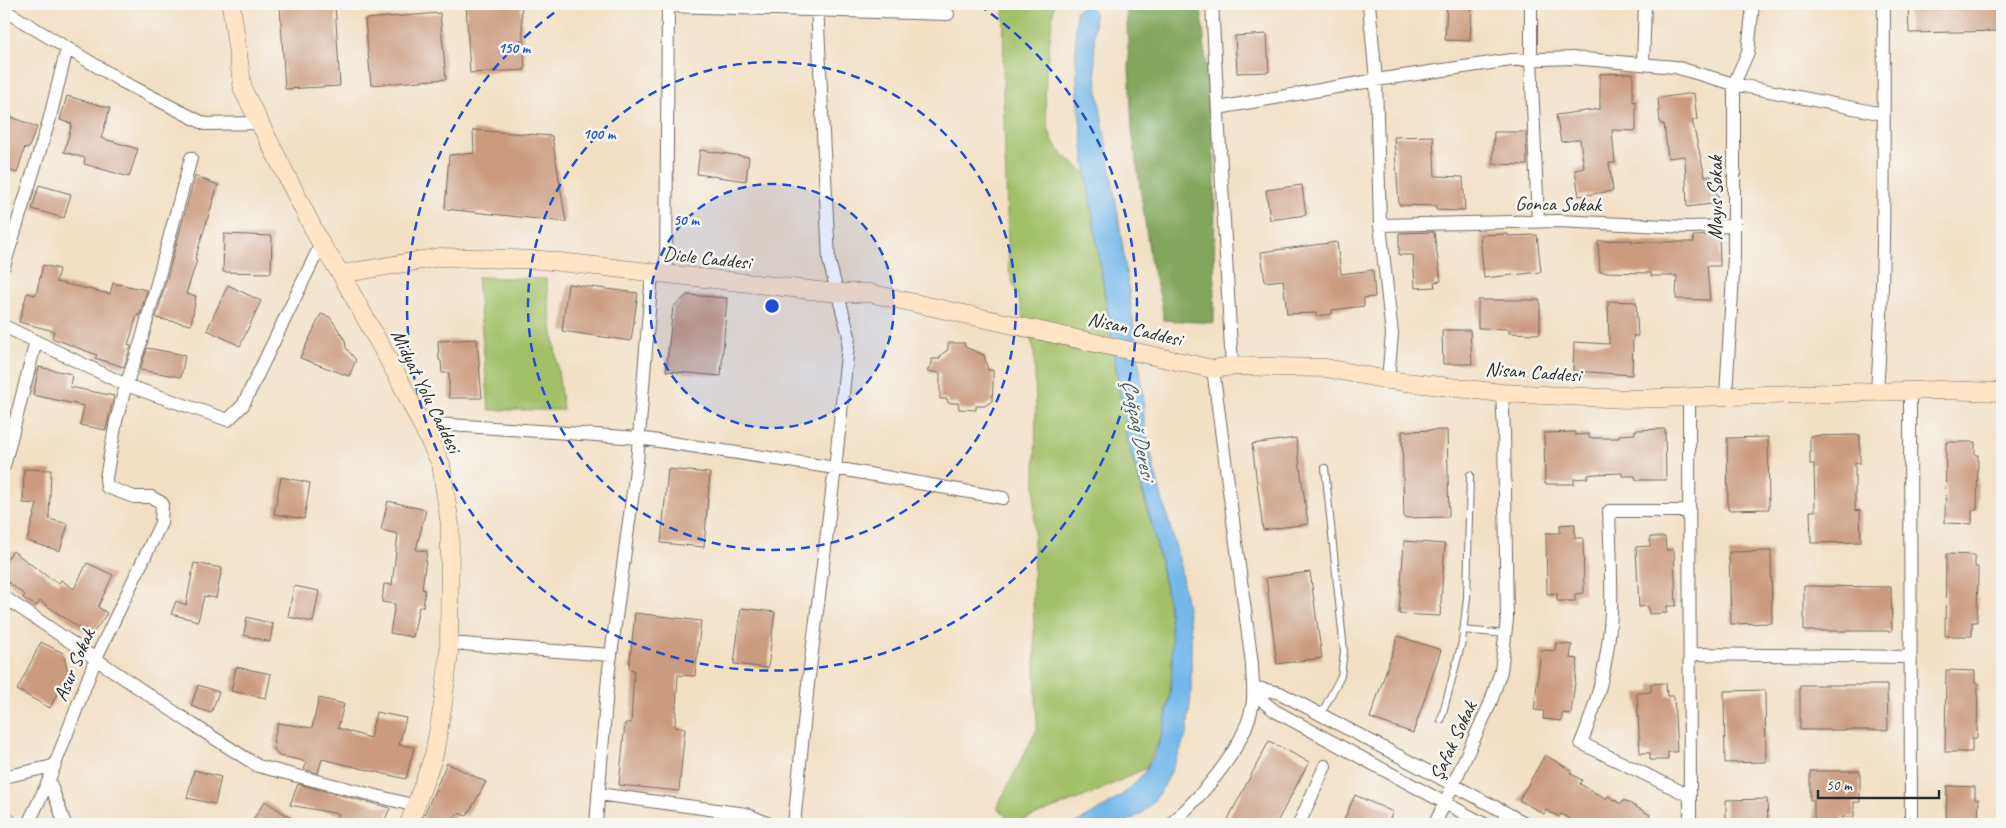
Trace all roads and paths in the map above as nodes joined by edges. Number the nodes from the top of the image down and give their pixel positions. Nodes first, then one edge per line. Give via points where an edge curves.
1 (231, 4) edge
2 (1212, 4) edge
3 (1369, 4) edge
4 (1531, 4) edge
5 (1644, 4) edge
6 (1753, 4) edge
7 (1884, 4) edge
8 (668, 5) edge
9 (817, 7) edge
10 (4, 10) edge
11 (948, 14) dead end
12 (67, 48) junction
13 (1531, 59) junction
14 (1643, 64) junction
15 (1376, 80) junction
16 (1734, 84) junction
17 (1218, 108) junction
18 (1883, 114) junction
19 (260, 122) junction
20 (191, 158) dead end
21 (1538, 221) junction
22 (1380, 225) junction
23 (1734, 226) junction
24 (321, 244) junction
25 (4, 266) edge
26 (341, 274) junction
27 (659, 274) junction
28 (837, 292) junction
29 (4, 326) edge
30 (1066, 335) joint
31 (36, 342) junction
32 (1232, 366) junction
33 (1213, 369) junction
34 (1388, 380) junction
35 (126, 385) junction
36 (1910, 390) junction
37 (1877, 392) junction
38 (2002, 392) edge
39 (1502, 393) junction
40 (1726, 396) junction
41 (1689, 397) junction
42 (421, 423) junction
43 (639, 438) junction
44 (4, 466) edge
45 (835, 468) junction
46 (1324, 468) dead end
47 (1470, 475) dead end
48 (1003, 498) dead end
49 (1689, 511) junction
50 (4, 596) edge
51 (1463, 630) junction
52 (1506, 634) junction
53 (449, 643) junction
54 (1690, 654) junction
55 (611, 655) junction
56 (1909, 657) junction
57 (96, 658) junction
58 (1253, 687) junction
59 (1321, 714) junction
60 (1441, 720) dead end
61 (54, 766) junction
62 (1325, 766) dead end
63 (4, 777) edge
64 (49, 780) junction
65 (1452, 785) junction
66 (598, 794) junction
67 (1690, 796) junction
68 (1445, 803) junction
69 (416, 806) junction
70 (4, 820) edge
71 (9, 824) edge
72 (28, 824) edge
73 (65, 824) edge
74 (409, 824) edge
75 (596, 824) edge
76 (769, 824) edge
77 (794, 824) edge
78 (1171, 824) edge
79 (1299, 824) edge
80 (1436, 824) edge
81 (1484, 824) edge
82 (1527, 824) edge
83 (1690, 824) edge
84 (1910, 824) edge

1 - 19 street, Midyat Yolu Caddesi via 243,90
2 - 17 street
3 - 15 street
4 - 13 street
5 - 14 street
6 - 16 street, Mayıs Sokak via 1748,52
7 - 18 street
8 - 9 street
8 - 27 street
9 - 11 street
9 - 28 street via 829,262
10 - 12 street
12 - 19 street via 123,82 205,124
12 - 25 street via 49,122
13 - 14 street via 1573,58
13 - 15 street
13 - 21 street
14 - 16 street via 1675,67
15 - 17 street
15 - 22 street
16 - 18 street
16 - 23 street, Mayıs Sokak
17 - 32 street
18 - 37 street via 1884,213
19 - 24 street, Midyat Yolu Caddesi
20 - 35 street via 147,323
21 - 22 street, Gonca Sokak
21 - 23 street, Gonca Sokak
22 - 34 street via 1392,334
23 - 40 street, Mayıs Sokak
24 - 26 street, Midyat Yolu Caddesi
24 - 35 street via 243,405 228,420
26 - 27 street, Dicle Caddesi via 440,257 542,260
26 - 42 street, Midyat Yolu Caddesi
27 - 28 street, Dicle Caddesi
27 - 43 street
28 - 30 street, Dicle Caddesi via 869,292
28 - 45 street via 848,336
29 - 31 street
30 - 33 street, Nisan Caddesi
31 - 35 street
31 - 44 street
32 - 33 street, Nisan Caddesi
32 - 34 street, Nisan Caddesi via 1326,368
33 - 58 street
34 - 39 street, Nisan Caddesi
35 - 57 street, Asur Sokak via 116,421 107,487 134,497 151,497 162,502 162,523
36 - 37 street, Nisan Caddesi
36 - 38 street, Nisan Caddesi
36 - 56 street
37 - 40 street, Nisan Caddesi
39 - 41 street, Nisan Caddesi via 1626,399
39 - 52 street, Şafak Sokak
40 - 41 street, Nisan Caddesi
41 - 49 street
42 - 43 street
42 - 53 street, Midyat Yolu Caddesi via 441,464 447,497 450,525
43 - 45 street
43 - 55 street
45 - 48 street
45 - 77 street
46 - 59 lane via 1344,651 1340,676
47 - 51 lane
49 - 54 street
49 - 67 street via 1609,511 1611,612 1606,655 1596,700 1581,742
50 - 57 street
51 - 52 lane
51 - 60 lane
52 - 65 street, Şafak Sokak via 1501,672 1490,704
53 - 55 street
53 - 69 street, Midyat Yolu Caddesi via 434,755
54 - 56 street
54 - 67 street
55 - 66 street
56 - 84 street
57 - 61 street, Asur Sokak
57 - 69 street via 258,766
58 - 59 street via 1280,693
58 - 68 street via 1275,711
58 - 78 street via 1253,706 1242,737 1212,781
59 - 65 street
61 - 63 street
61 - 64 street, Asur Sokak
62 - 79 street
64 - 72 street, Asur Sokak
64 - 73 street
65 - 68 street, Şafak Sokak
65 - 82 street
66 - 75 street
66 - 76 street via 746,814
67 - 83 street
68 - 80 street, Şafak Sokak
68 - 81 street
69 - 74 street, Midyat Yolu Caddesi
70 - 71 street

